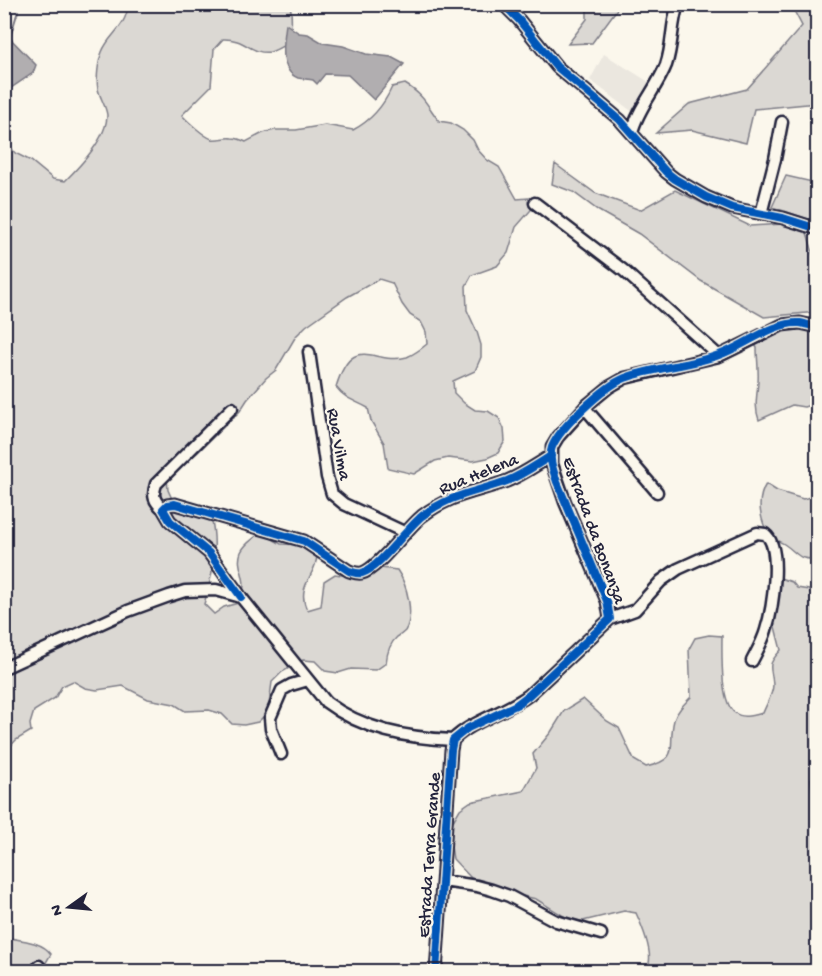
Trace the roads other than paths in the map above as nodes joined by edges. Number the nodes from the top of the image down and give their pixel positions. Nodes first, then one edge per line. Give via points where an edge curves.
1 (503, 4) edge
2 (678, 4) edge
3 (782, 122) dead end
4 (632, 132) junction
5 (535, 203) dead end
6 (761, 214) junction
7 (818, 229) edge
8 (818, 327) edge
9 (309, 352) dead end
10 (719, 356) junction
11 (232, 408) dead end
12 (585, 408) junction
13 (551, 456) junction
14 (657, 492) dead end
15 (164, 509) junction
16 (406, 533) junction
17 (241, 597) junction
18 (610, 619) junction
19 (752, 661) dead end
20 (4, 668) edge
21 (308, 680) junction
22 (453, 740) junction
23 (281, 754) dead end
24 (443, 881) junction
25 (601, 934) dead end
26 (436, 972) edge

1 - 4 street via 557,67
2 - 4 street via 666,65
3 - 6 street
4 - 6 street via 675,179 717,202
5 - 10 street via 623,270
6 - 7 street
8 - 10 street, Estrada da Bonanza via 782,325
9 - 16 street, Rua Vilma via 332,494 344,504
10 - 12 street, Estrada da Bonanza via 625,378
11 - 15 street via 156,484 153,497
12 - 13 street, Estrada da Bonanza via 558,437
12 - 14 street
13 - 16 street, Rua Helena via 507,481 452,498 420,518
13 - 18 street, Estrada da Bonanza via 561,492 607,601
15 - 16 street, Rua Helena via 175,504 304,542 349,571 363,573
15 - 17 street via 170,521 209,553
17 - 20 street via 202,589 169,596
17 - 21 street
18 - 19 street via 635,610 661,581 678,569 757,533 765,534 773,549 773,591 765,633
18 - 22 street, Estrada da Bonanza via 529,695
21 - 22 street via 338,712 362,724 413,738
21 - 23 street via 282,690 270,718
22 - 24 street, Estrada Terra Grande
24 - 25 street via 492,890 556,921
24 - 26 street, Estrada Terra Grande

